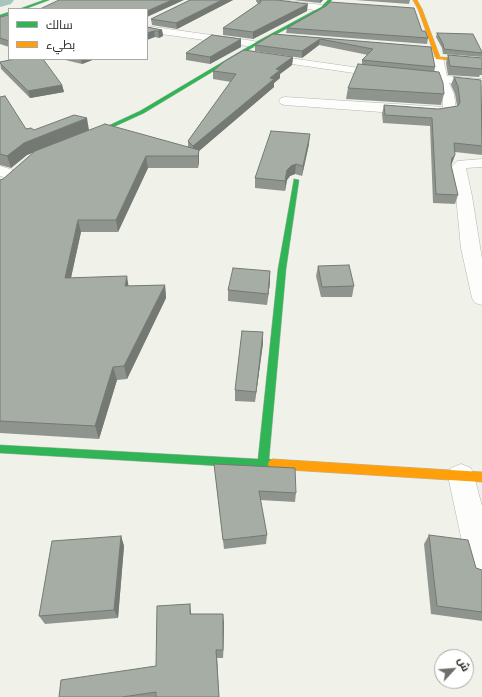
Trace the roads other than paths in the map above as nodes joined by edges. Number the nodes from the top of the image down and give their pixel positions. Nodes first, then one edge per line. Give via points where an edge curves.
1 (47, 0) edge
2 (260, 0) edge
3 (415, 0) edge
4 (329, 4) edge
5 (24, 8) edge
6 (406, 8) edge
7 (420, 9) junction
8 (148, 29) edge
9 (269, 36) junction
10 (292, 38) edge
11 (254, 44) junction
12 (421, 48) edge
13 (240, 53) junction
14 (437, 54) junction
15 (482, 62) edge
16 (442, 80) junction
17 (482, 84) edge
18 (285, 100) dead end
19 (74, 143) edge
20 (482, 163) edge
21 (296, 180) dead end
22 (482, 298) edge
23 (0, 449) edge
24 (263, 463) junction
25 (471, 477) edge
26 (482, 565) edge

1 - 5 street
2 - 4 street
3 - 7 street
4 - 9 street
6 - 7 street
7 - 14 street
8 - 11 street
9 - 10 street
9 - 11 street
11 - 13 street
12 - 14 street
13 - 16 street
13 - 19 street via 142,112
14 - 15 street
14 - 16 street
16 - 17 street
16 - 18 street via 448,94 450,110 443,112
20 - 22 street via 462,164 458,167 458,173 464,196 470,248
21 - 24 street via 282,269
23 - 24 street
24 - 25 street
25 - 26 street

